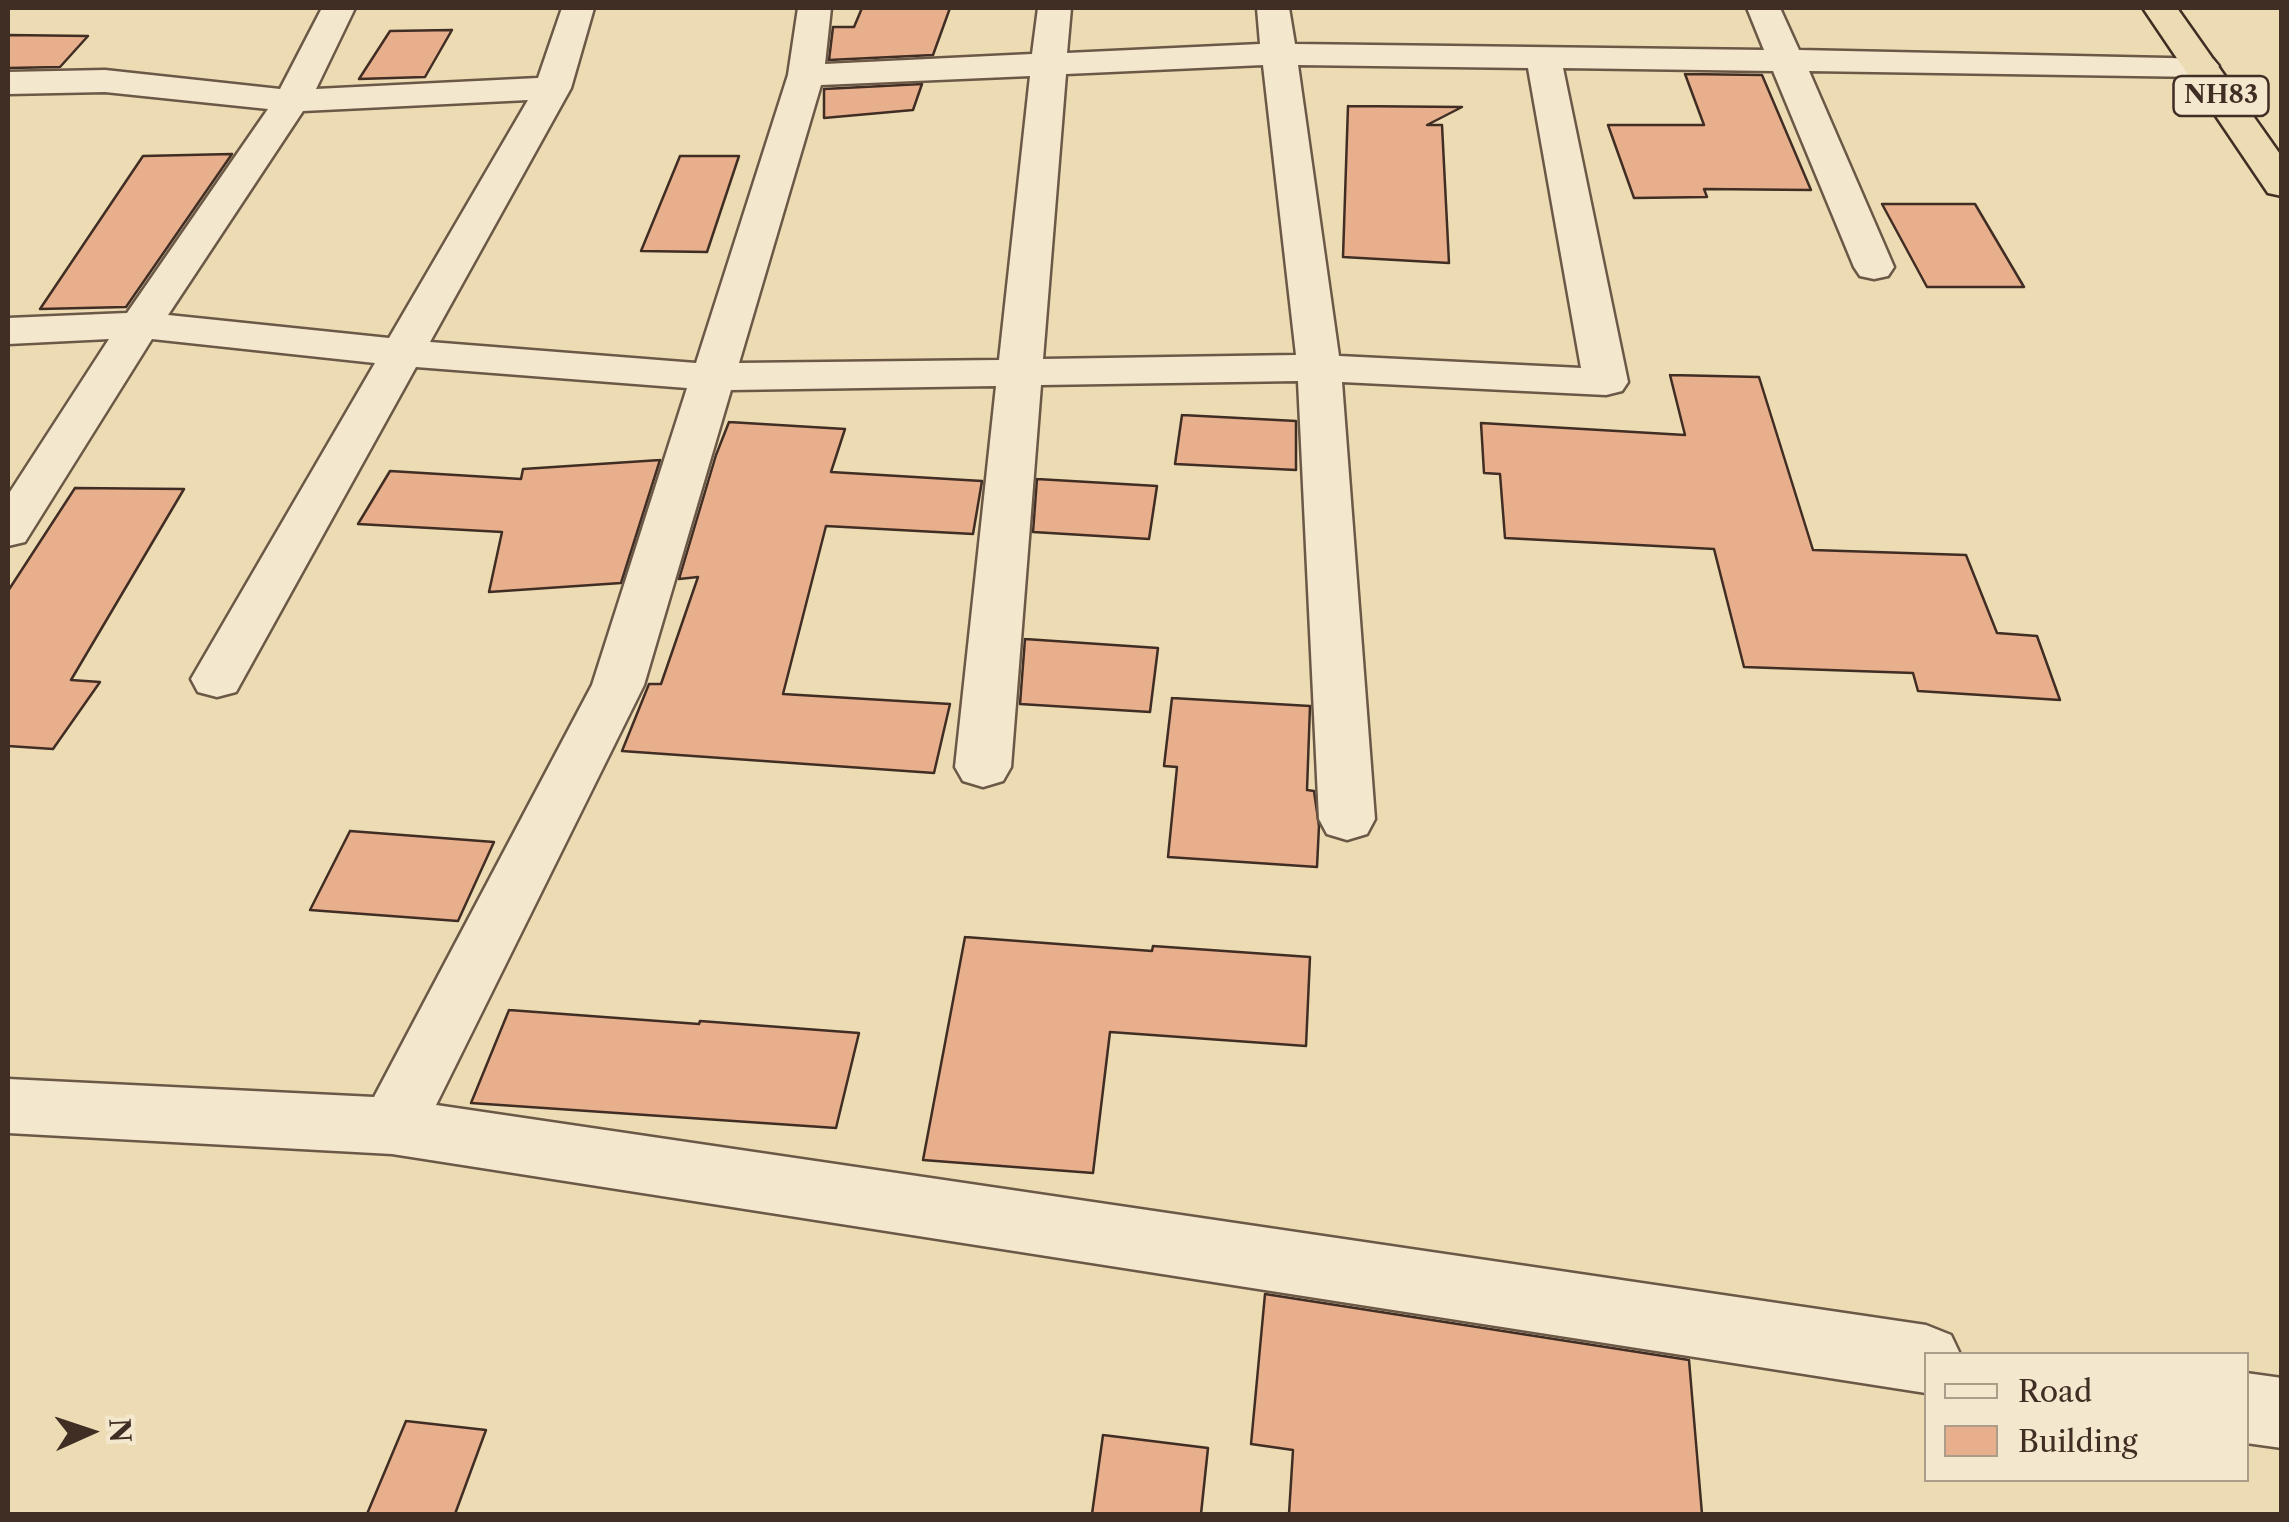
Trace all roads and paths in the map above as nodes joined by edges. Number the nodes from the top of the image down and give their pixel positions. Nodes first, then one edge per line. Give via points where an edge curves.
1 (338, 8) edge
2 (578, 8) edge
3 (814, 8) edge
4 (1054, 8) edge
5 (1273, 8) edge
6 (1764, 8) edge
7 (2160, 8) edge
8 (1279, 54) junction
9 (1543, 55) junction
10 (1787, 62) junction
11 (1050, 65) junction
12 (2201, 66) junction
13 (806, 76) junction
14 (8, 83) edge
15 (553, 88) junction
16 (292, 101) junction
17 (2282, 185) edge
18 (1874, 267) dead end
19 (140, 325) junction
20 (8, 331) edge
21 (406, 353) junction
22 (1319, 368) junction
23 (1020, 372) junction
24 (710, 378) junction
25 (8, 532) edge
26 (217, 679) dead end
27 (983, 767) dead end
28 (1347, 819) dead end
29 (8, 1106) edge
30 (392, 1126) junction
31 (1924, 1359) edge
32 (2249, 1408) edge
33 (2282, 1413) edge

1 - 16 street
2 - 15 street
3 - 13 street
4 - 11 street
5 - 8 street
6 - 10 street
7 - 12 highway, NH83
8 - 9 street
8 - 11 street
8 - 22 street
9 - 10 street
9 - 22 street via 1606,382
10 - 12 street
10 - 18 street
11 - 13 street
11 - 23 street
12 - 17 highway, NH83
13 - 24 street
14 - 16 street via 105,81
15 - 16 street
15 - 21 street
16 - 19 street
19 - 20 street
19 - 21 street
19 - 25 street
21 - 24 street
21 - 26 street
22 - 23 street
22 - 28 street
23 - 24 street
23 - 27 street
24 - 30 street via 618,686
29 - 30 street
30 - 31 street
32 - 33 street

